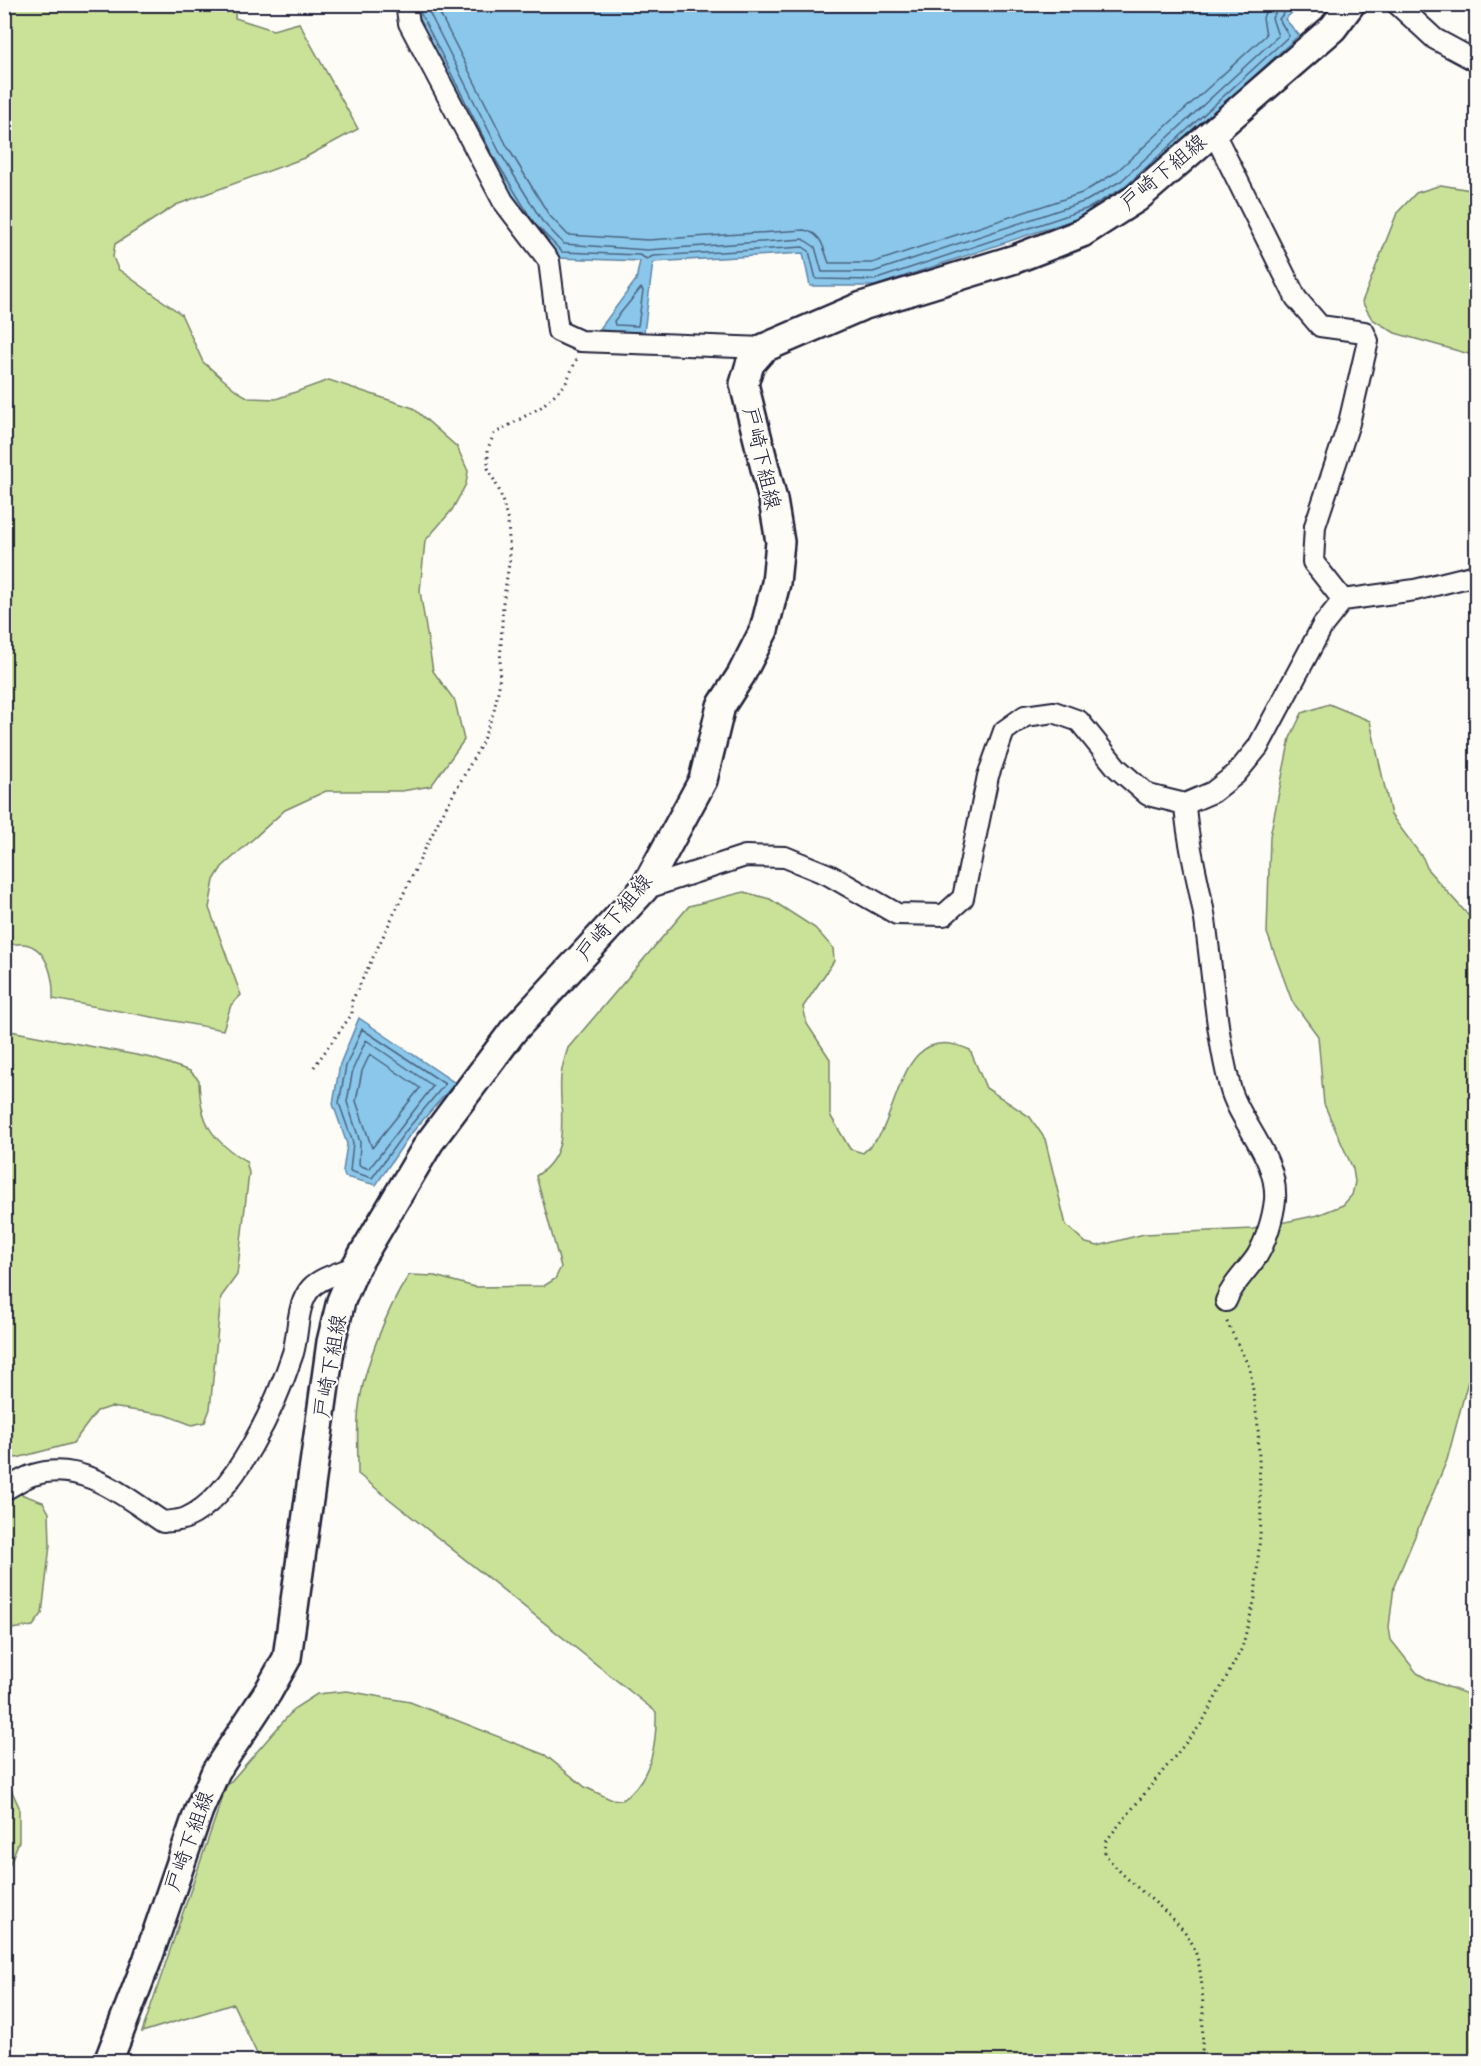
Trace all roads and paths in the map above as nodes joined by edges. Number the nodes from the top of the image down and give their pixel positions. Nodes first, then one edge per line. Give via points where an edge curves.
1 (406, 4) edge
2 (1351, 4) edge
3 (1397, 4) edge
4 (1476, 61) edge
5 (1213, 131) junction
6 (595, 343) junction
7 (764, 348) junction
8 (1476, 575) edge
9 (1343, 600) junction
10 (1185, 804) junction
11 (644, 889) junction
12 (314, 1067) dead end
13 (356, 1266) junction
14 (1226, 1301) joint
15 (4, 1490) edge
16 (108, 2061) edge
17 (1202, 2061) edge

1 - 6 street via 409,23 503,201 549,261 558,331
2 - 5 main road, 戸崎下組線 via 1333,28
3 - 4 street via 1435,39
5 - 7 main road, 戸崎下組線 via 1137,198 1082,233 1016,259 862,306
5 - 9 street via 1296,298 1320,326 1364,332 1368,341 1349,423 1315,526 1313,562
6 - 7 street
6 - 12 path via 575,360 565,386 541,407 494,434 488,448 488,468 508,522 510,558 494,711 481,745 440,819 352,1002 352,1014
7 - 11 main road, 戸崎下組線 via 750,364 744,384 778,532 776,583 764,630 721,706 702,780
8 - 9 street via 1415,590
9 - 10 street via 1323,625 1258,747 1236,774 1213,792
10 - 11 street via 1148,795 1117,768 1079,721 1054,712 1025,716 1004,731 987,776 963,898 944,915 897,914 829,875 785,857 745,856
10 - 14 street via 1228,1082 1271,1173 1275,1198 1258,1254
11 - 13 main road, 戸崎下組線 via 513,1031 471,1085 429,1143
13 - 15 street via 312,1287 303,1303 292,1353 256,1441 236,1472 204,1507 184,1519 163,1522 94,1478 69,1472 34,1475
13 - 16 main road, 戸崎下組線 via 341,1301 331,1342 287,1658 216,1771
14 - 17 path via 1225,1318 1250,1370 1258,1426 1261,1522 1255,1598 1242,1648 1202,1723 1106,1841 1105,1854 1116,1869 1185,1932 1198,1962 1201,1983

